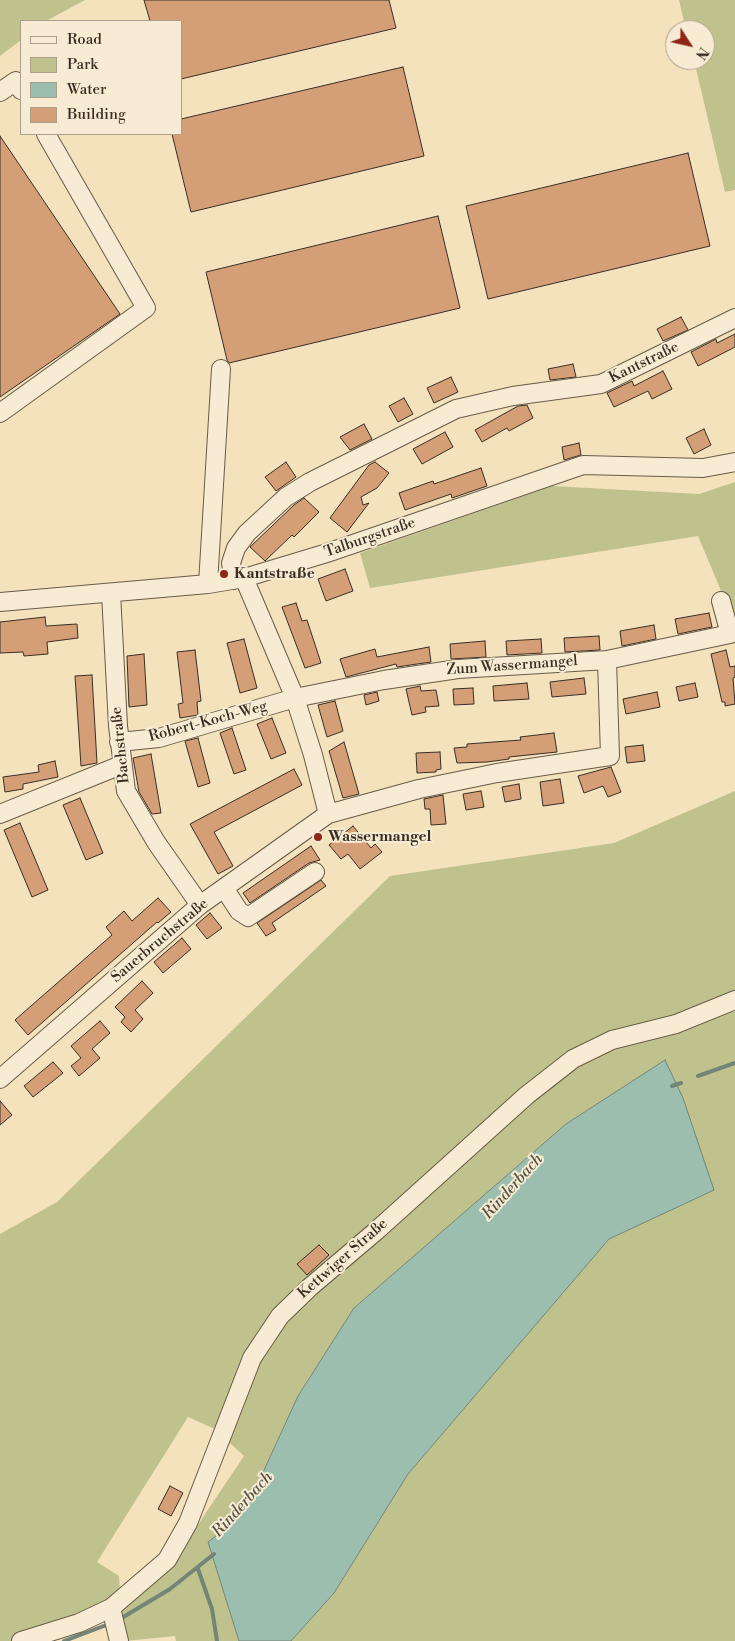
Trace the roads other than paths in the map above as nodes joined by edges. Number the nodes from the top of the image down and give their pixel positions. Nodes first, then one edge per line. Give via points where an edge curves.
1 (20, 88) edge
2 (0, 92) edge
3 (47, 135) edge
4 (735, 318) edge
5 (221, 369) dead end
6 (0, 413) edge
7 (735, 462) edge
8 (239, 579) junction
9 (208, 584) junction
10 (110, 593) junction
11 (721, 601) dead end
12 (0, 602) edge
13 (607, 660) junction
14 (295, 698) junction
15 (119, 742) junction
16 (121, 765) junction
17 (0, 814) edge
18 (328, 814) junction
19 (315, 872) dead end
20 (224, 888) junction
21 (200, 905) junction
22 (735, 1000) edge
23 (0, 1078) edge
24 (115, 1623) edge
25 (69, 1634) edge
26 (21, 1641) edge

1 - 2 street via 16,81
3 - 6 street via 146,308
4 - 8 street, Kantstraße via 601,384 513,396 456,409 310,482 286,496 236,548 231,563
5 - 9 street
7 - 8 street, Talburgstraße via 703,468 582,465 353,544
8 - 9 street, Talburgstraße
8 - 14 street
9 - 10 street, Talburgstraße
10 - 12 street, Talburgstraße
10 - 15 street, Bachstraße
11 - 13 street, Zum Wassermangel via 730,634
13 - 14 street, Zum Wassermangel via 458,669
13 - 18 street via 610,756 497,773 420,789
14 - 15 street, Robert-Koch-Weg via 159,738
14 - 18 street
15 - 16 street, Bachstraße
16 - 17 street
16 - 21 street, Bachstraße via 126,791 134,806
18 - 20 street, Sauerbruchstraße
19 - 20 street via 248,917 239,911
20 - 21 street, Sauerbruchstraße
21 - 23 street, Sauerbruchstraße
22 - 24 street, Kettwiger Straße via 676,1024 612,1040 573,1059 527,1095 280,1316 252,1358 175,1549
24 - 25 street, Kettwiger Straße
25 - 26 street, Kettwiger Straße

